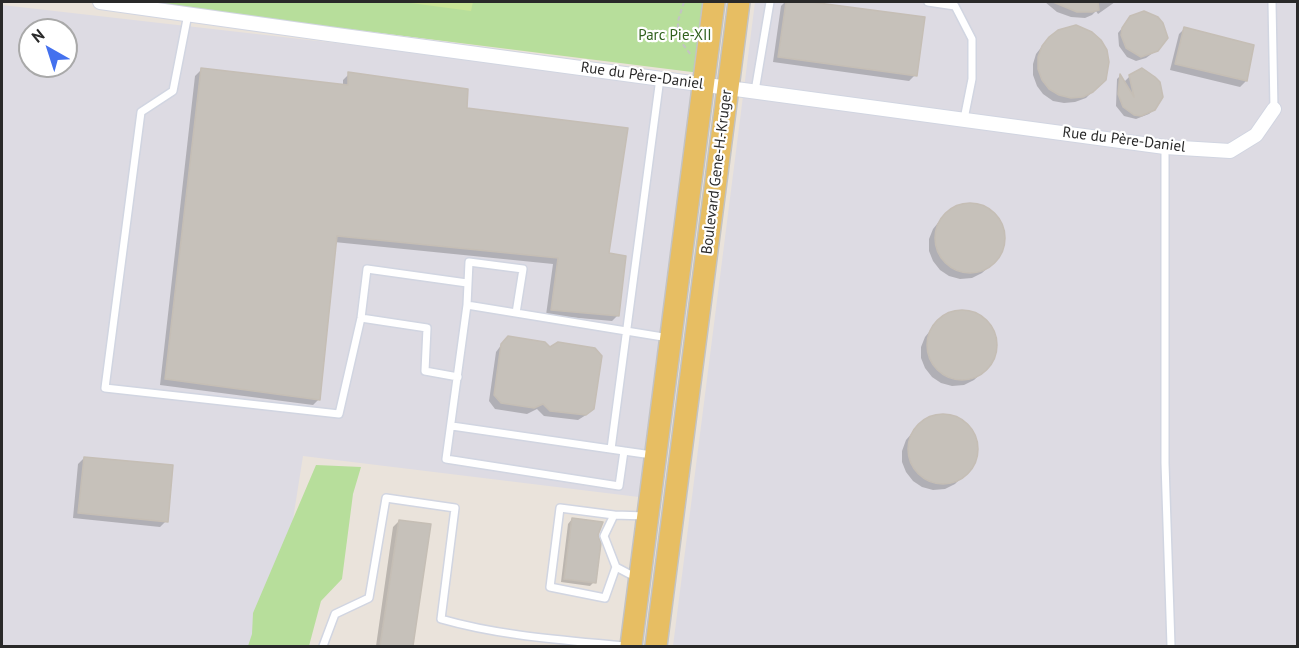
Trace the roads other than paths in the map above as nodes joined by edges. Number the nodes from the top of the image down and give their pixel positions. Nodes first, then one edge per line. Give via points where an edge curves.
1 (100, 2) edge
2 (714, 2) edge
3 (739, 2) edge
4 (770, 2) edge
5 (928, 2) edge
6 (1272, 2) edge
7 (188, 13) junction
8 (660, 78) junction
9 (704, 84) junction
10 (728, 87) junction
11 (755, 91) junction
12 (1274, 109) joint
13 (964, 120) junction
14 (1165, 147) junction
15 (467, 283) junction
16 (466, 305) junction
17 (516, 313) junction
18 (361, 318) junction
19 (626, 331) junction
20 (671, 338) junction
21 (696, 342) junction
22 (458, 377) junction
23 (452, 426) junction
24 (610, 449) junction
25 (624, 451) junction
26 (656, 455) junction
27 (614, 515) junction
28 (648, 516) junction
29 (616, 567) junction
30 (639, 579) junction
31 (561, 643) edge
32 (323, 646) edge
33 (624, 646) edge
34 (631, 646) edge
35 (650, 646) edge
36 (656, 646) edge
37 (1171, 646) edge

1 - 7 street, Rue du Père-Daniel
2 - 9 main road, Boulevard Gene-H.-Kruger
3 - 10 main road, Boulevard Gene-H.-Kruger
4 - 11 lane
5 - 13 lane via 955,6 972,39 972,79
6 - 12 lane
7 - 8 street, Rue du Père-Daniel
7 - 18 lane via 173,91 141,112 105,388 339,414
8 - 9 street, Rue du Père-Daniel
8 - 19 lane
9 - 10 street, Rue du Père-Daniel
9 - 20 main road, Boulevard Gene-H.-Kruger
10 - 11 street, Rue du Père-Daniel
10 - 21 main road, Boulevard Gene-H.-Kruger
11 - 13 street, Rue du Père-Daniel
12 - 14 street, Rue du Père-Daniel via 1256,135 1230,151
13 - 14 street, Rue du Père-Daniel
14 - 37 lane via 1165,463
15 - 16 lane
15 - 17 lane via 469,262 523,269
15 - 18 lane via 367,269
16 - 17 lane
16 - 22 lane
17 - 19 lane
18 - 22 lane via 427,328 425,371
19 - 20 lane
19 - 24 lane
20 - 21 street
20 - 26 main road, Boulevard Gene-H.-Kruger
21 - 36 main road, Boulevard Gene-H.-Kruger
22 - 23 lane
23 - 24 lane
23 - 25 lane via 446,459 619,486
24 - 25 lane
25 - 26 lane
26 - 28 main road, Boulevard Gene-H.-Kruger
27 - 28 lane
27 - 29 lane via 604,536
27 - 29 lane via 560,508 550,587 605,598
28 - 30 main road, Boulevard Gene-H.-Kruger
29 - 30 lane
30 - 34 main road, Boulevard Gene-H.-Kruger
31 - 32 lane via 441,619 455,508 386,498 369,598 336,614
31 - 33 lane
35 - 36 lane

